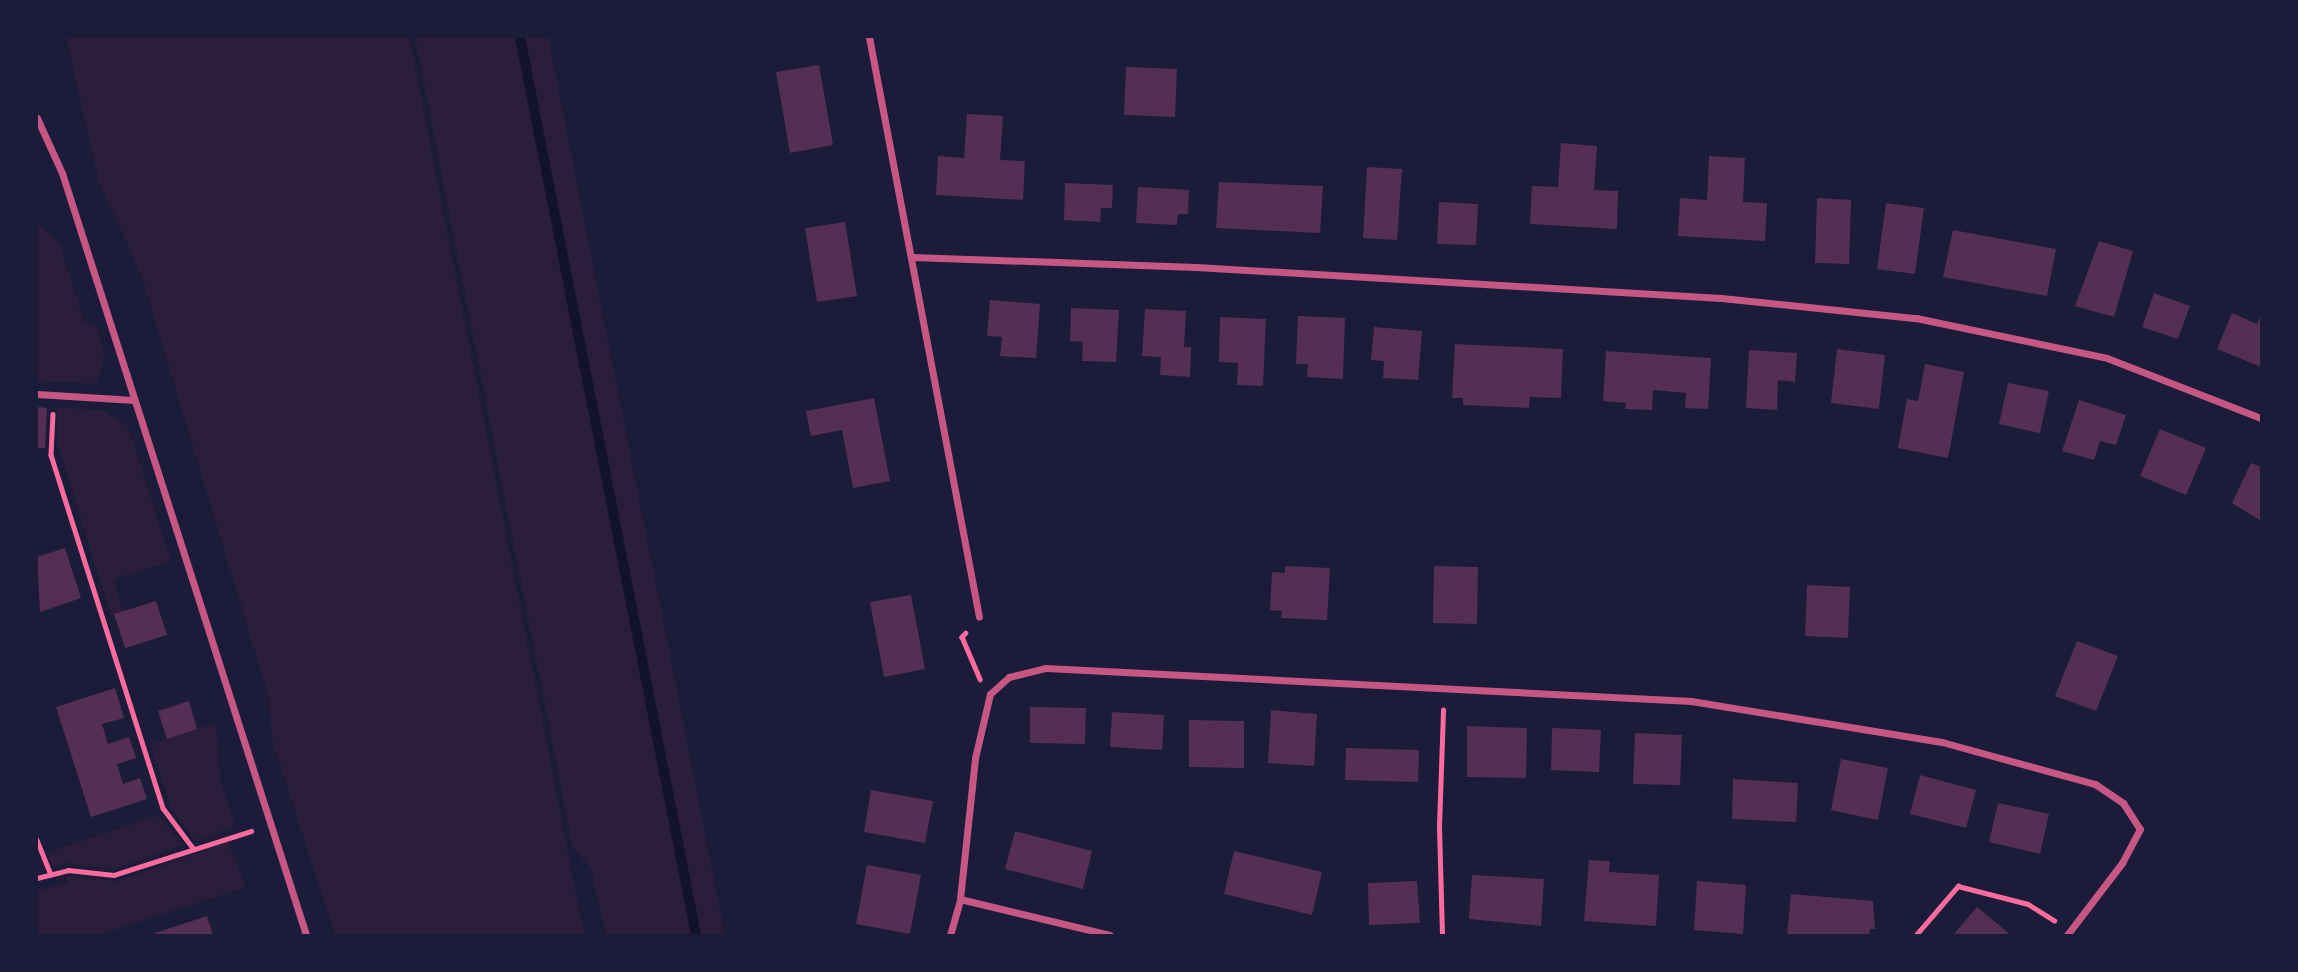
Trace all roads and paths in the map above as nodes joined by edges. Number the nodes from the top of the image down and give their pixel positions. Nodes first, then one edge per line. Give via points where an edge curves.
1 (869, 37) edge
2 (37, 118) edge
3 (912, 257) junction
4 (37, 394) edge
5 (54, 395) junction
6 (134, 400) junction
7 (2261, 418) edge
8 (979, 617) joint
9 (1444, 692) junction
10 (990, 694) junction
11 (269, 827) junction
12 (37, 840) edge
13 (193, 848) junction
14 (51, 874) junction
15 (37, 878) edge
16 (960, 899) junction
17 (2068, 934) edge
18 (306, 935) edge
19 (950, 935) edge
20 (1110, 935) edge
21 (1442, 935) edge
22 (1916, 935) edge

1 - 3 street
2 - 6 street via 62,173
3 - 7 street via 1196,267 1693,296 1916,318 2107,358
3 - 8 street
4 - 5 street
5 - 6 street
5 - 13 path via 51,455 163,807
6 - 11 street
8 - 10 path via 962,637 974,670
9 - 10 street via 1046,668 1009,677
9 - 17 street via 1691,701 1942,742 2095,784 2123,803 2140,829 2122,863
9 - 21 path via 1438,826
10 - 16 street via 975,758
11 - 13 path
11 - 18 street
12 - 14 path
13 - 14 path via 114,875 68,870
14 - 15 path
16 - 19 street
16 - 20 street
17 - 22 path via 2028,904 1958,886

